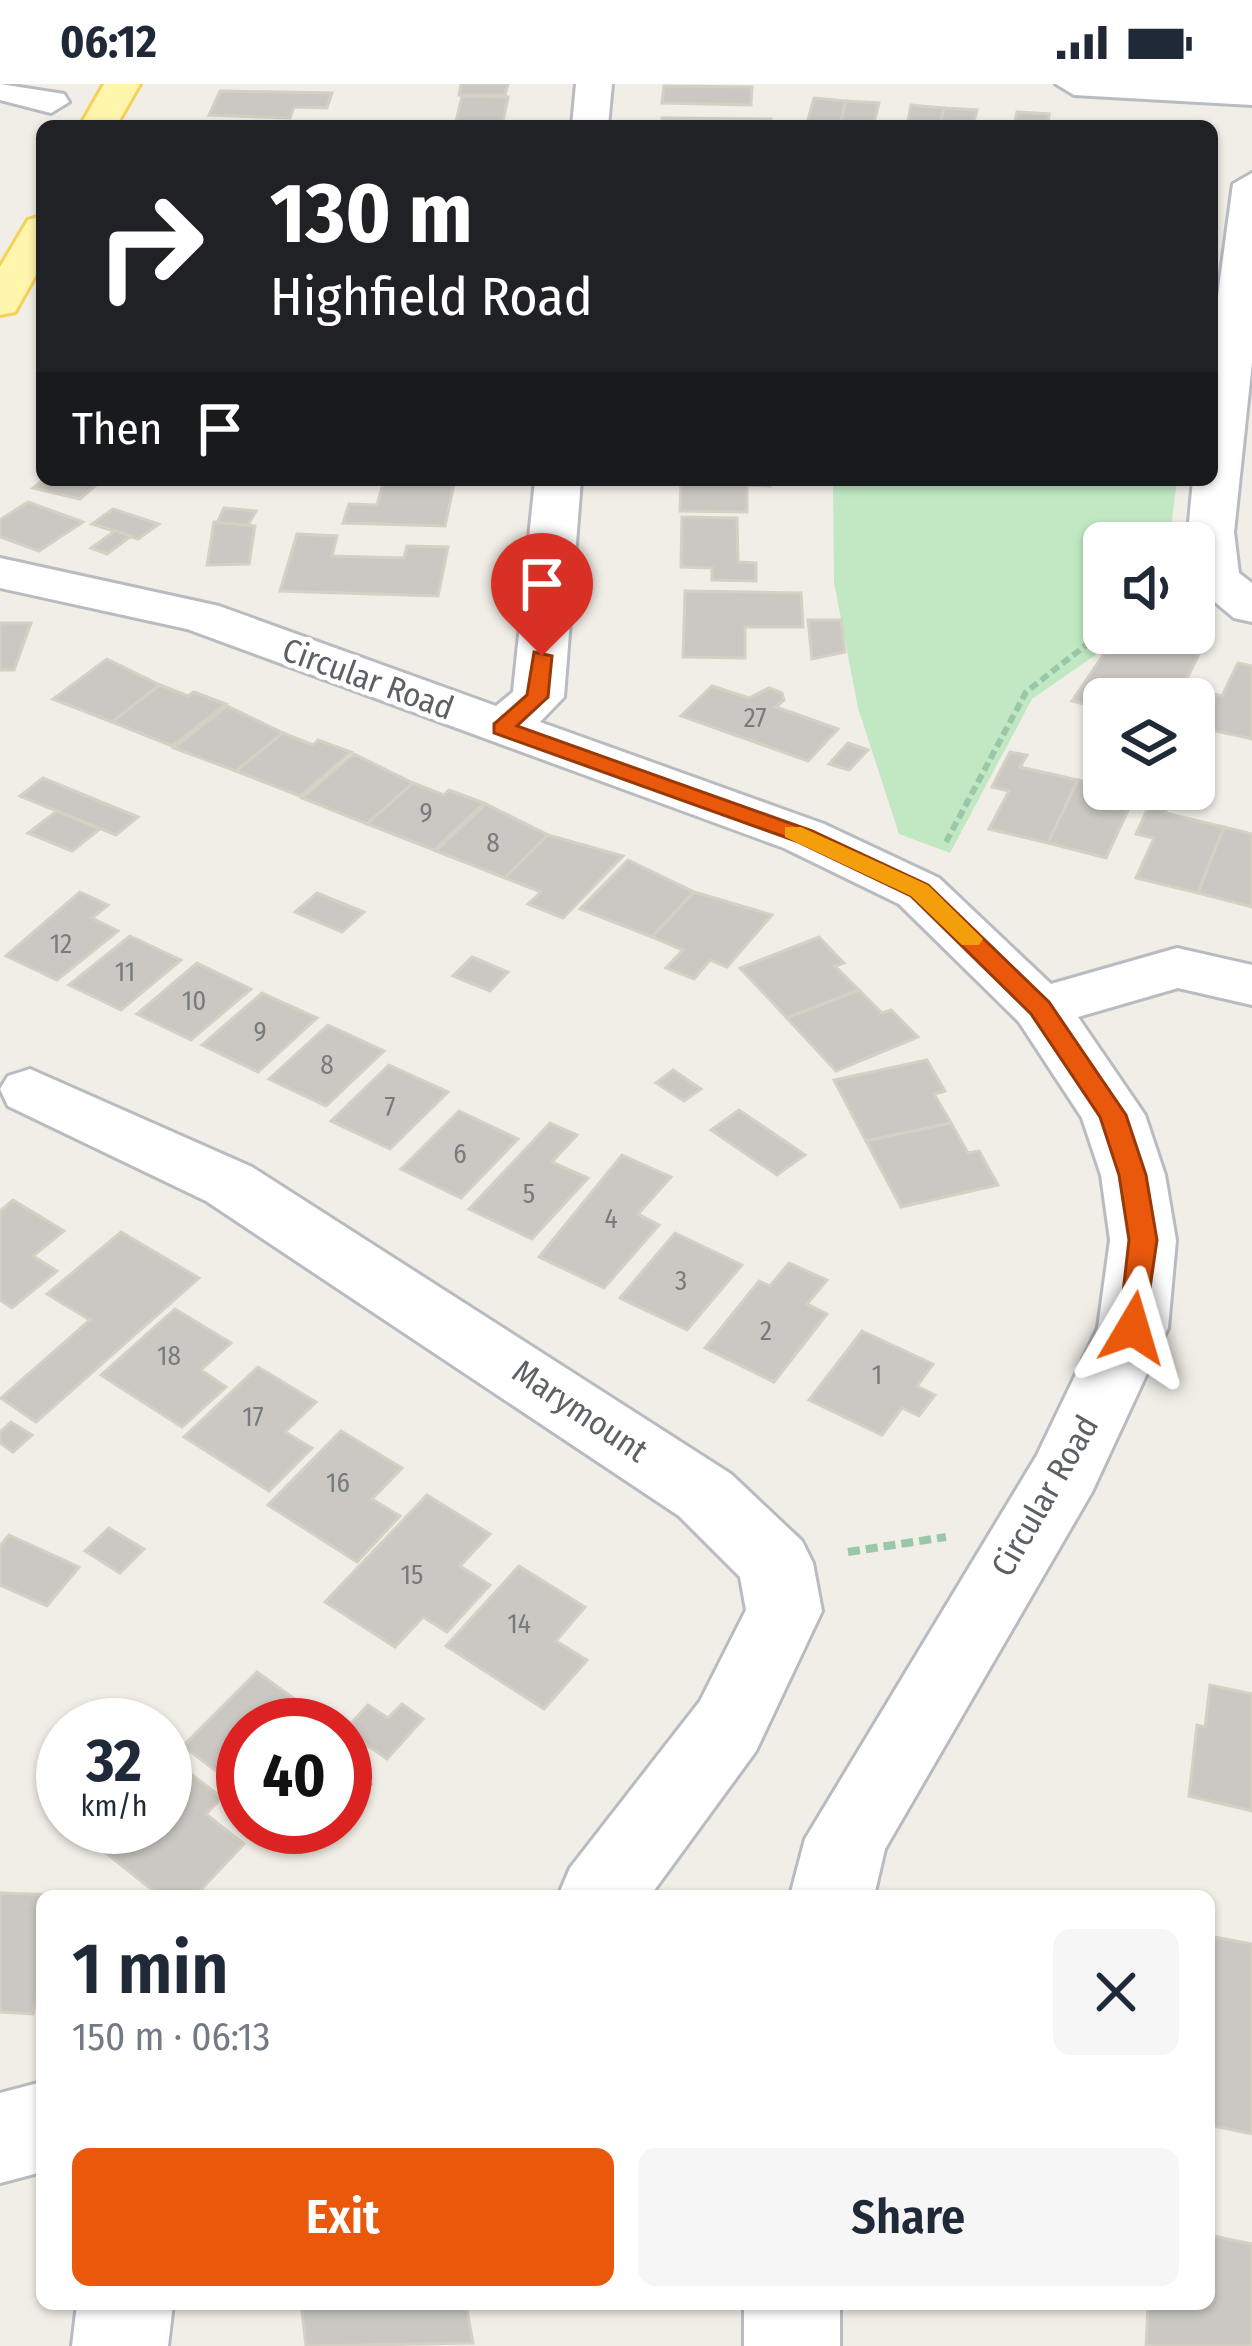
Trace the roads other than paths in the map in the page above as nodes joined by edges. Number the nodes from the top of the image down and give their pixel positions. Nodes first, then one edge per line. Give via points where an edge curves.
1 (122, 84) edge
2 (594, 84) edge
3 (1074, 84) edge
4 (0, 89) edge
5 (1252, 94) edge
6 (51, 102) dead end
7 (101, 120) edge
8 (591, 120) edge
9 (1252, 184) edge
10 (36, 238) edge
11 (0, 303) edge
12 (1218, 466) edge
13 (557, 486) edge
14 (1216, 486) edge
15 (0, 574) edge
16 (1252, 607) edge
17 (502, 728) junction
18 (1252, 985) edge
19 (1040, 1008) junction
20 (30, 1091) dead end
21 (605, 1890) edge
22 (833, 1890) edge
23 (36, 2129) edge
24 (0, 2138) edge
25 (124, 2310) edge
26 (792, 2310) edge
27 (120, 2346) edge
28 (792, 2346) edge

1 - 7 main road
2 - 8 street
3 - 5 street
4 - 6 street
9 - 12 street
10 - 11 main road
13 - 17 street via 538,697
14 - 16 street via 1215,578
15 - 17 street, Circular Road via 201,616
17 - 19 street, Circular Road via 804,836 919,891
18 - 19 street via 1177,968
19 - 22 street, Circular Road via 1113,1115 1133,1175 1143,1240 1133,1328 1066,1471 846,1839
20 - 21 street, Marymount via 229,1184 705,1495 775,1563 784,1611 728,1726
23 - 24 street
25 - 27 street
26 - 28 street

